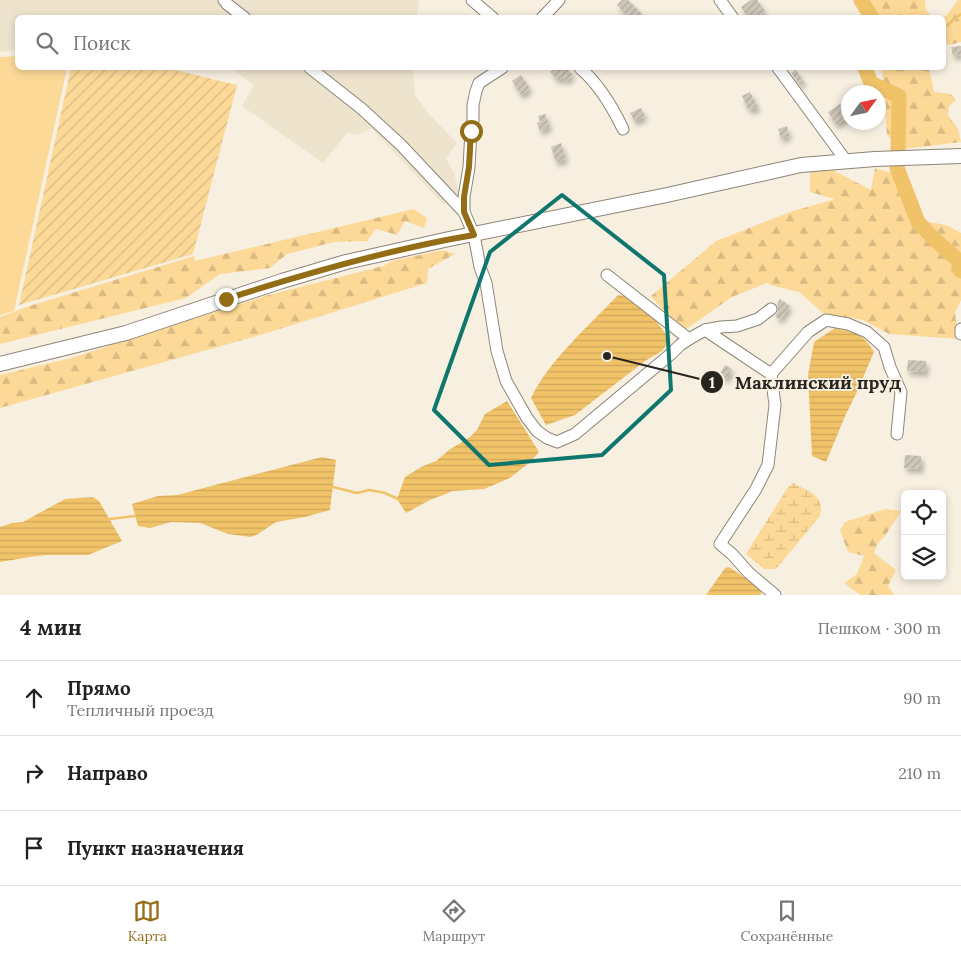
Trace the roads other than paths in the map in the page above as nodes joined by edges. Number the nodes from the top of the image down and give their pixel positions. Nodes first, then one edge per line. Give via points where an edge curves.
1 (224, 0) edge
2 (472, 0) edge
3 (559, 0) edge
4 (720, 0) edge
5 (241, 15) edge
6 (490, 15) edge
7 (545, 15) edge
8 (731, 15) edge
9 (313, 70) edge
10 (499, 70) edge
11 (583, 70) edge
12 (779, 70) edge
13 (623, 128) dead end
14 (961, 156) edge
15 (847, 162) junction
16 (464, 212) junction
17 (474, 235) junction
18 (607, 275) dead end
19 (772, 309) dead end
20 (961, 329) edge
21 (705, 330) junction
22 (961, 334) edge
23 (688, 339) junction
24 (0, 364) edge
25 (771, 374) junction
26 (897, 434) dead end
27 (775, 595) edge

1 - 5 street
2 - 6 street
3 - 7 street
4 - 8 street
9 - 16 street via 401,145
10 - 16 street via 479,83 473,105
11 - 13 street via 610,104
12 - 15 street
14 - 15 main road
15 - 17 main road via 801,165
16 - 17 street
17 - 23 street via 506,381 527,418 547,438 557,442 575,434
17 - 24 main road via 346,262 126,333
18 - 23 street
19 - 21 street via 758,319 737,326
20 - 22 street
21 - 23 street
21 - 25 street
25 - 26 street via 808,332 826,320 867,332 884,347 901,392
25 - 27 street via 775,405 768,465 720,544

